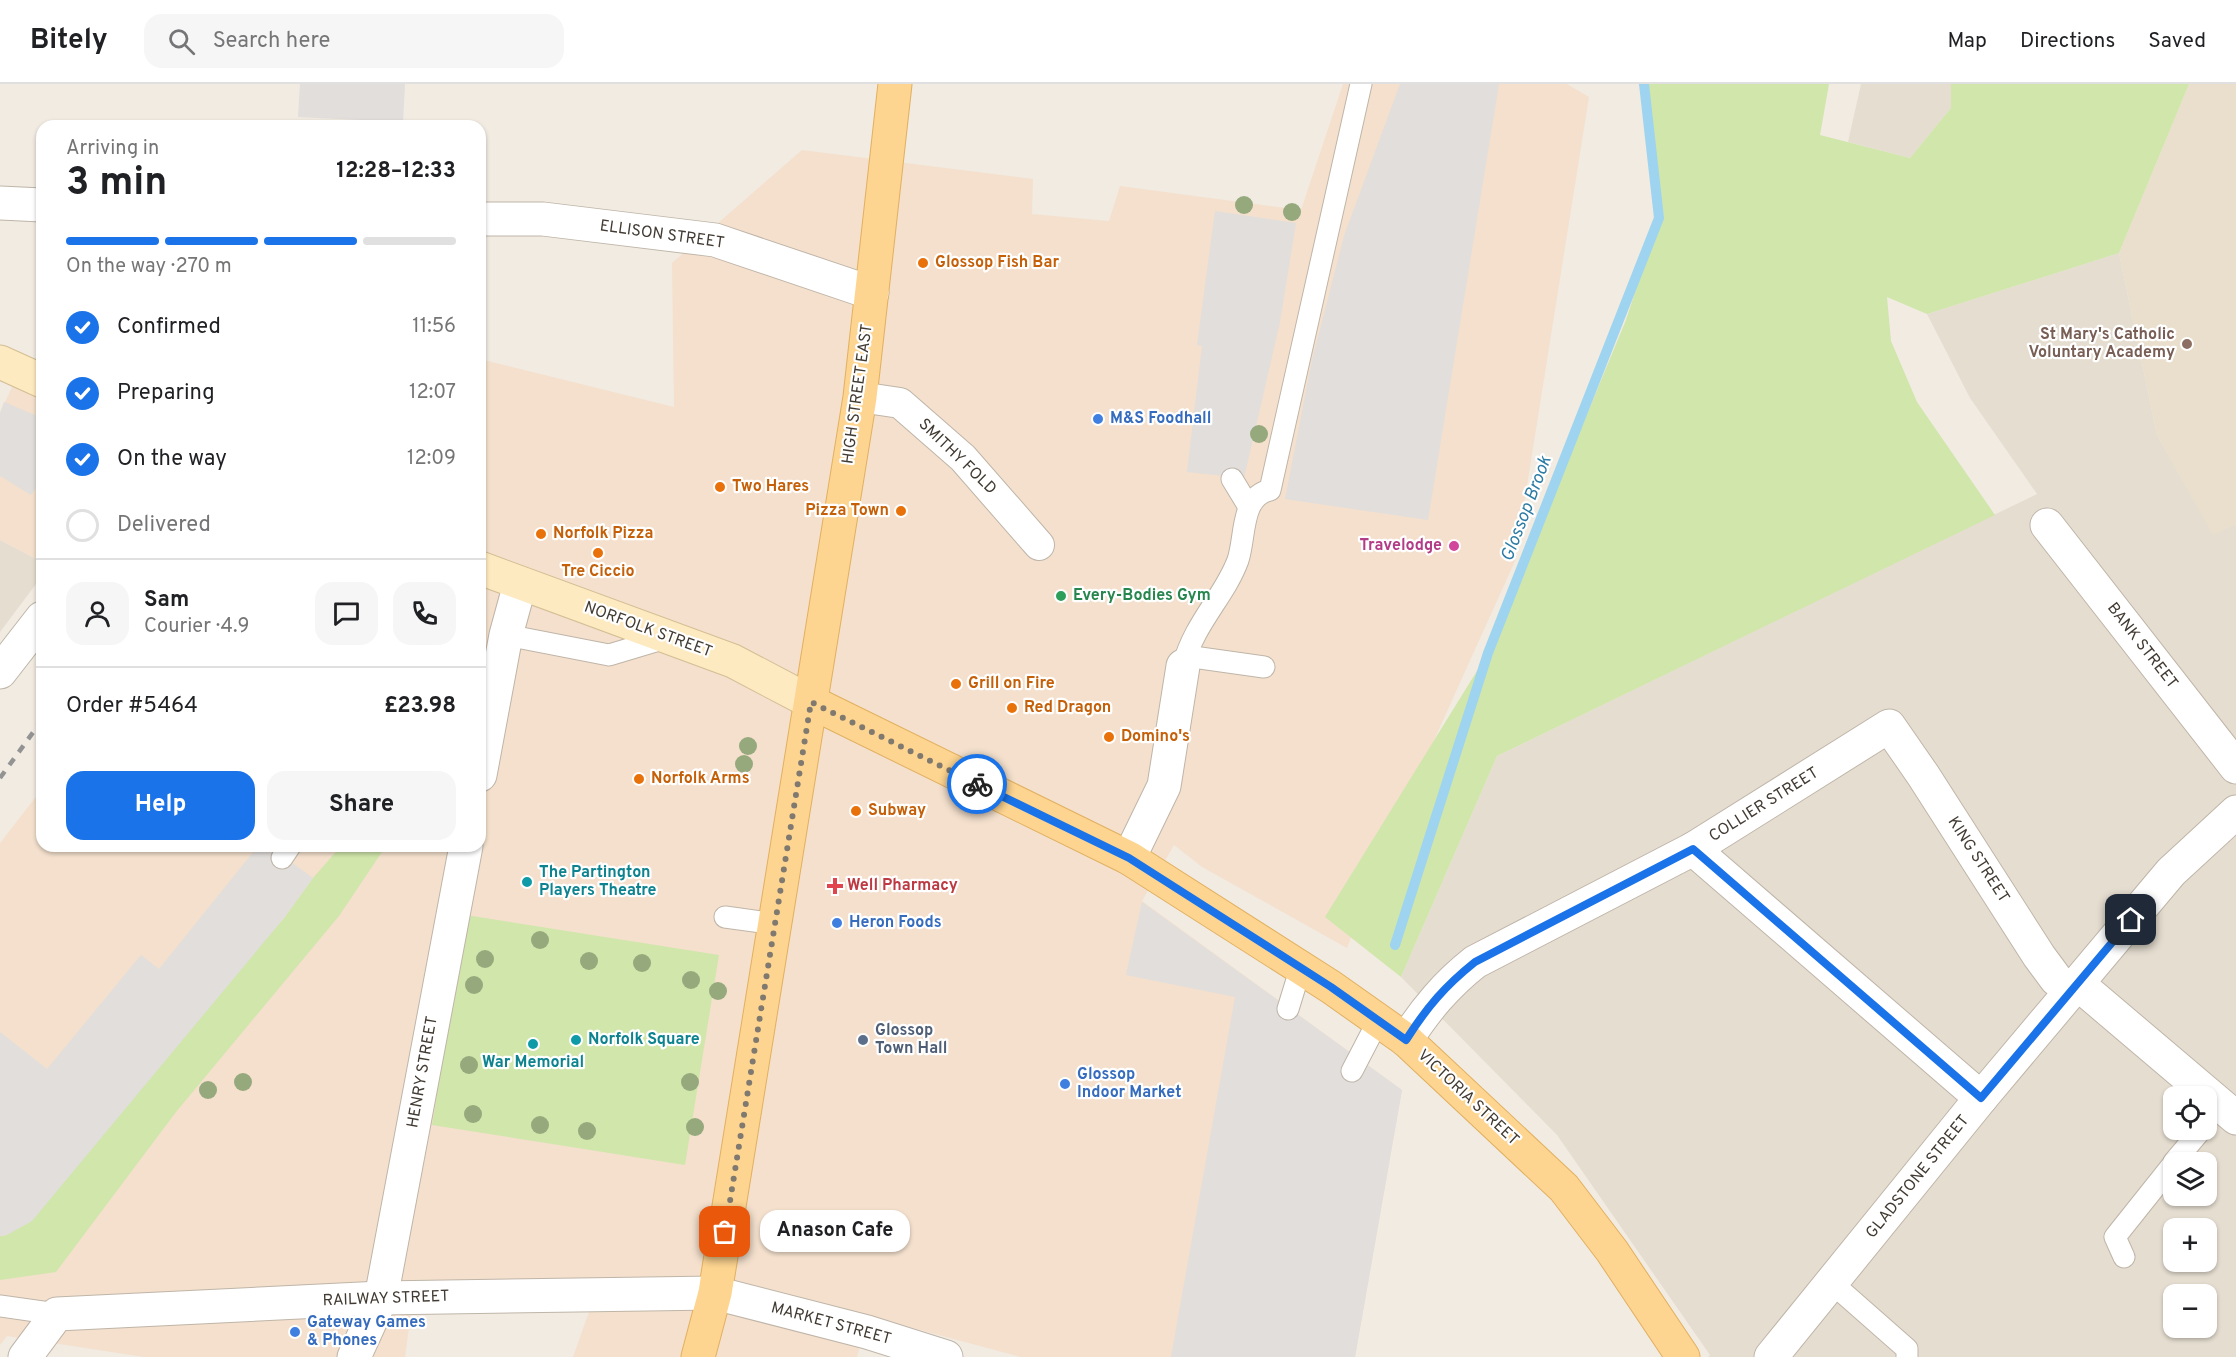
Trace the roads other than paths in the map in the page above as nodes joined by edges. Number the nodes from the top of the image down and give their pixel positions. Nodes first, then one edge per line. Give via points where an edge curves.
1 (895, 84) edge
2 (1361, 84) edge
3 (0, 203) edge
4 (36, 205) edge
5 (486, 219) edge
6 (872, 293) junction
7 (0, 362) edge
8 (36, 378) edge
9 (860, 396) junction
10 (1232, 478) dead end
11 (1249, 507) junction
12 (2047, 525) dead end
13 (1039, 545) dead end
14 (486, 570) edge
15 (520, 584) junction
16 (36, 626) edge
17 (506, 634) junction
18 (669, 637) junction
19 (1184, 661) junction
20 (1264, 667) dead end
21 (0, 672) edge
22 (811, 702) junction
23 (1888, 726) joint
24 (486, 742) edge
25 (2236, 767) edge
26 (2236, 812) edge
27 (1693, 849) junction
28 (465, 852) edge
29 (1129, 858) junction
30 (725, 917) dead end
31 (775, 924) junction
32 (1300, 970) junction
33 (2074, 987) junction
34 (1288, 1009) dead end
35 (1378, 1020) junction
36 (1406, 1040) junction
37 (1352, 1071) dead end
38 (2180, 1086) edge
39 (1981, 1098) junction
40 (2196, 1140) edge
41 (2184, 1152) edge
42 (2163, 1177) edge
43 (2124, 1257) dead end
44 (1832, 1282) junction
45 (715, 1293) junction
46 (381, 1298) junction
47 (0, 1306) edge
48 (57, 1314) junction
49 (25, 1357) edge
50 (354, 1357) edge
51 (698, 1357) edge
52 (946, 1357) edge
53 (1683, 1357) edge
54 (1771, 1357) edge
55 (1907, 1357) edge

1 - 6 main road, HIGH STREET EAST
2 - 11 lane via 1270,490 1256,495
3 - 4 street
5 - 6 street, ELLISON STREET via 543,219 715,240
6 - 9 main road, HIGH STREET EAST
7 - 8 main road
9 - 13 street, SMITHY FOLD via 900,403 963,458
9 - 22 main road, HIGH STREET EAST
10 - 11 lane
11 - 19 lane via 1233,573 1200,624
12 - 25 street, BANK STREET
14 - 15 main road, NORFOLK STREET
15 - 17 street
15 - 18 main road, NORFOLK STREET
16 - 21 street
17 - 18 lane via 609,655
17 - 24 street
18 - 22 main road, NORFOLK STREET via 733,661
19 - 20 lane
19 - 29 street via 1164,786
22 - 29 main road, VICTORIA STREET
22 - 31 main road, HIGH STREET EAST
23 - 27 street, COLLIER STREET
23 - 33 street, KING STREET via 2039,956 2056,979
26 - 33 street, GLADSTONE STREET via 2171,872
27 - 36 street, COLLIER STREET via 1475,962 1447,984
27 - 39 street
28 - 46 street, HENRY STREET
29 - 32 main road, VICTORIA STREET
30 - 31 lane
31 - 45 main road, HIGH STREET EAST
32 - 34 lane
32 - 35 main road, VICTORIA STREET
33 - 38 street, KING STREET
33 - 39 street, GLADSTONE STREET
35 - 36 main road, VICTORIA STREET
35 - 37 lane
36 - 53 main road, VICTORIA STREET via 1564,1188
39 - 44 street, GLADSTONE STREET
40 - 41 lane
42 - 43 lane via 2115,1237
44 - 54 street, GLADSTONE STREET
44 - 55 lane via 1907,1349
45 - 46 street, RAILWAY STREET
45 - 51 main road, HIGH STREET EAST
45 - 52 street, MARKET STREET
46 - 48 street, RAILWAY STREET
46 - 50 street, HENRY STREET
47 - 48 lane
48 - 49 street

